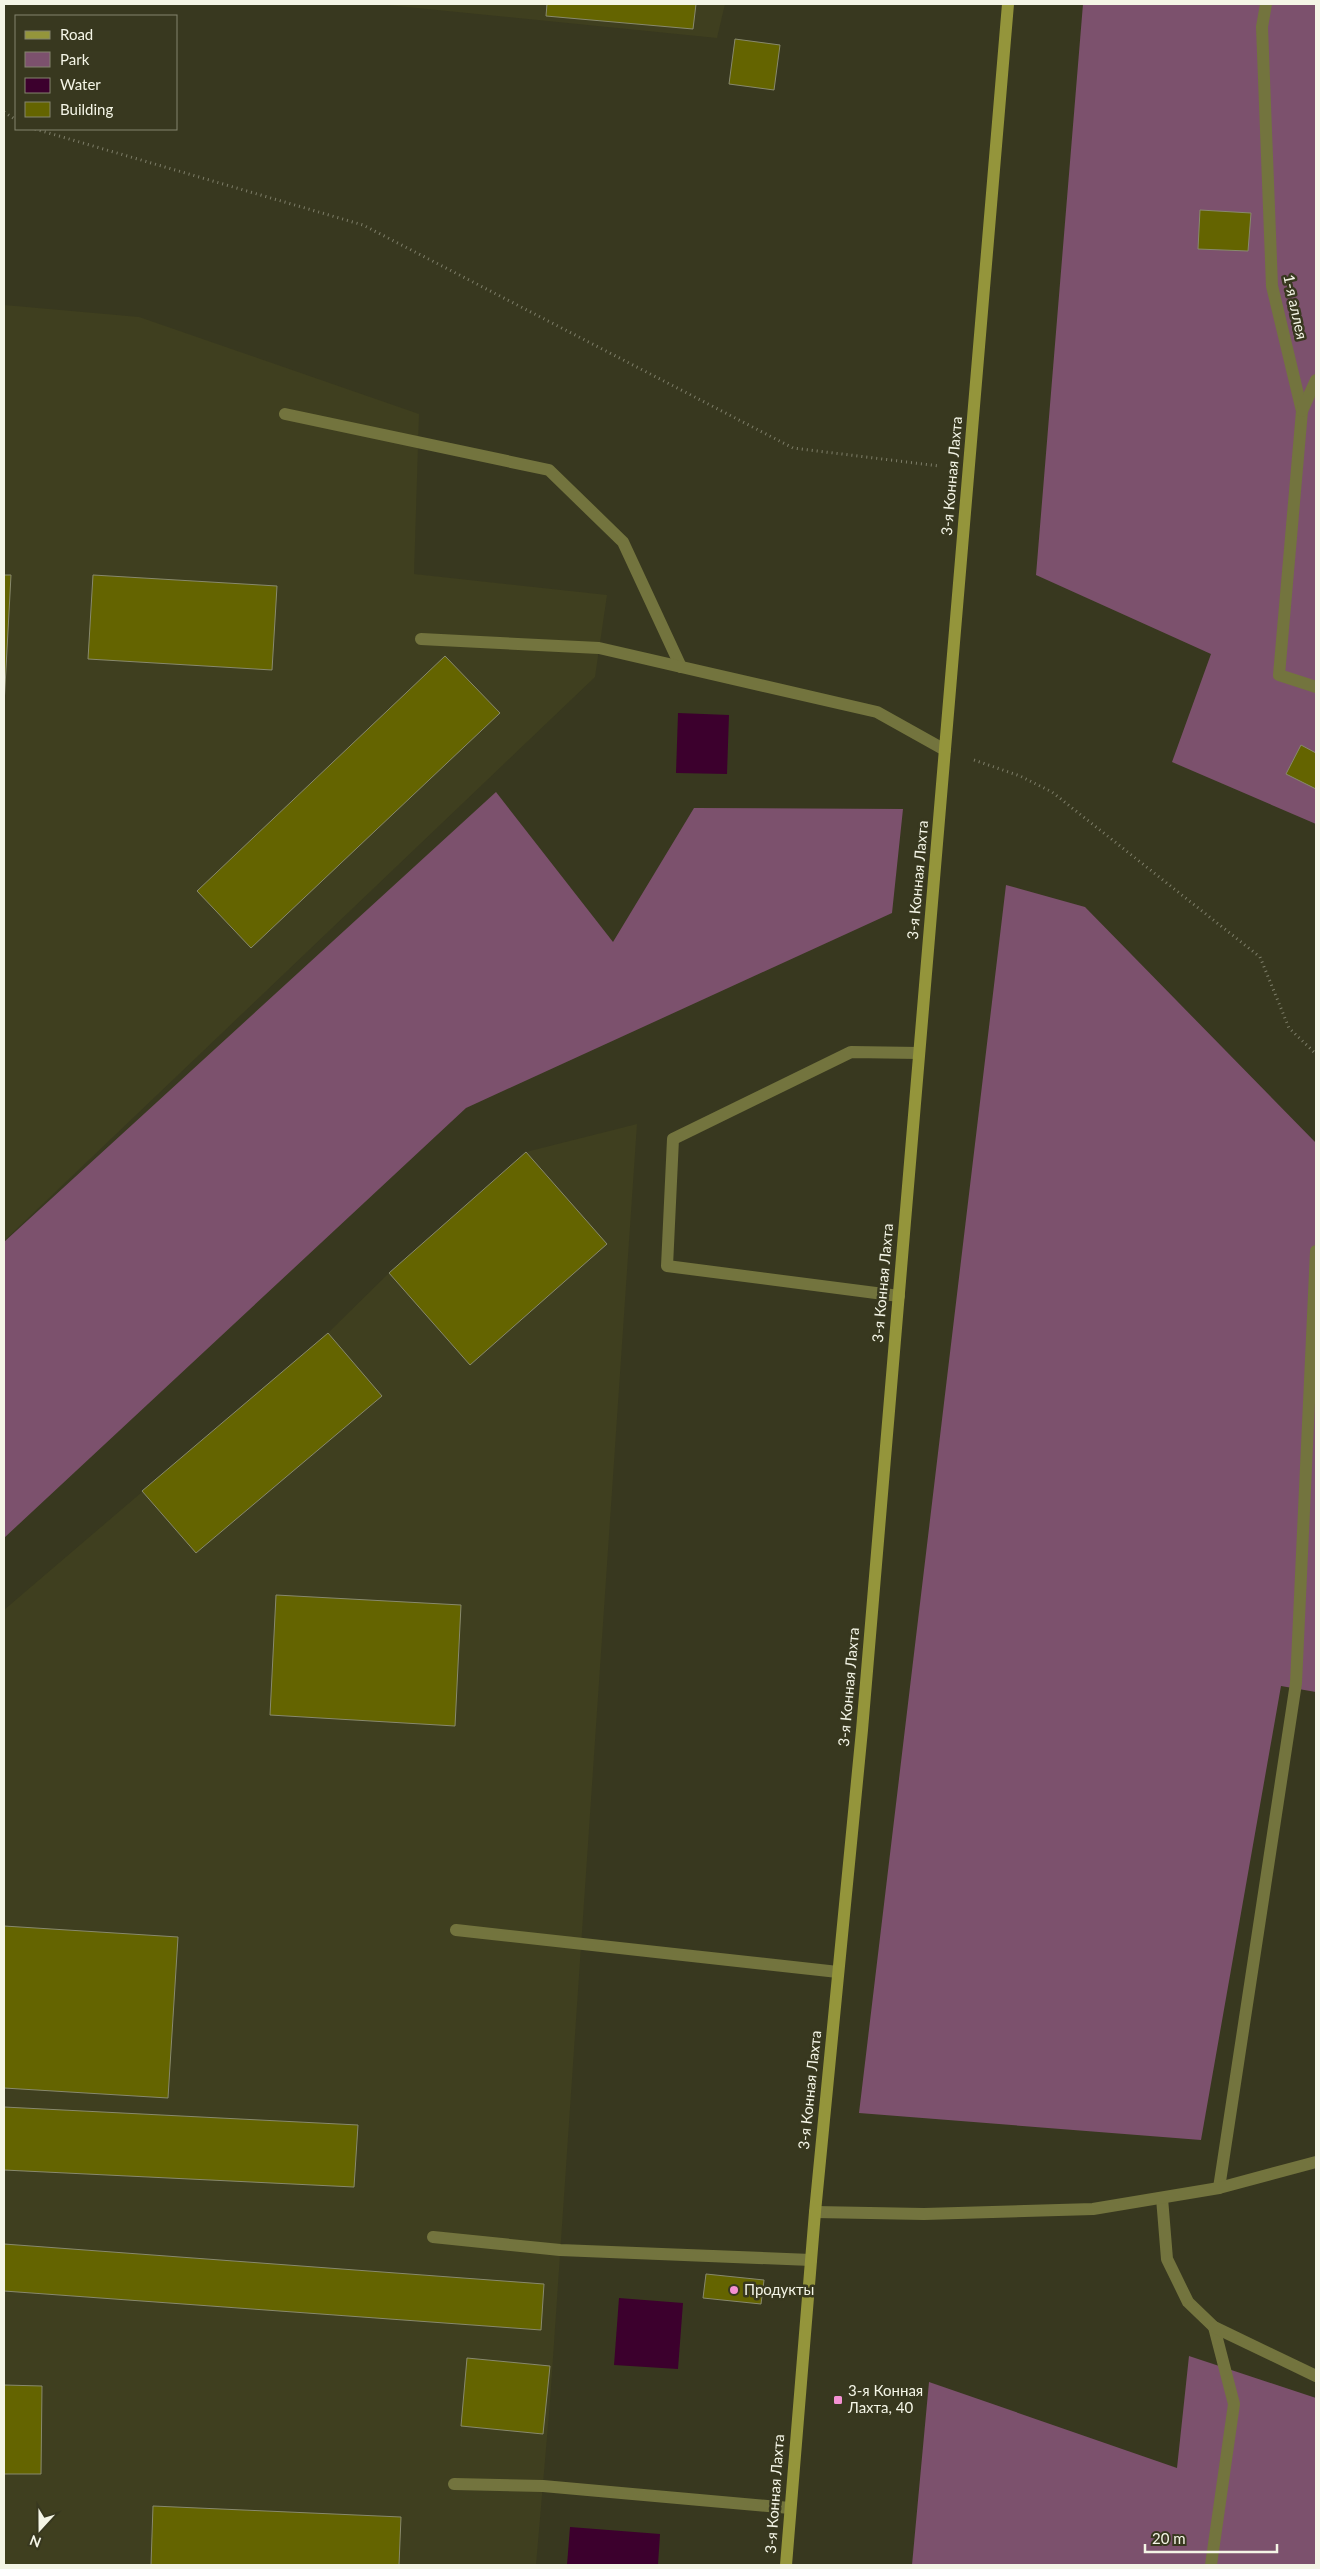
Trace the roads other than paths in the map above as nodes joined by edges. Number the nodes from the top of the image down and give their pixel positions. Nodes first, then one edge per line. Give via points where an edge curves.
1 (1008, 4) edge
2 (1266, 4) edge
3 (1316, 380) edge
4 (1302, 411) junction
5 (284, 414) dead end
6 (421, 639) dead end
7 (681, 666) junction
8 (1316, 688) edge
9 (945, 750) junction
10 (919, 1053) junction
11 (1316, 1251) edge
12 (898, 1296) junction
13 (456, 1930) dead end
14 (838, 1972) junction
15 (1316, 2162) edge
16 (1219, 2188) junction
17 (1162, 2198) junction
18 (815, 2212) junction
19 (433, 2237) dead end
20 (811, 2260) junction
21 (1214, 2327) junction
22 (1316, 2376) edge
23 (454, 2484) dead end
24 (790, 2508) junction
25 (786, 2565) edge
26 (1211, 2565) edge

1 - 9 main road, 3-я Конная Лахта
2 - 4 street, 1-я аллея via 1262,27 1272,286
3 - 4 street
4 - 8 street, 1-я аллея via 1279,675
5 - 7 street via 549,470 623,542
6 - 7 street via 599,648
7 - 9 street via 877,712
9 - 10 main road, 3-я Конная Лахта
10 - 12 main road, 3-я Конная Лахта
10 - 12 street via 851,1052 674,1139 667,1266
11 - 16 street via 1296,1683
12 - 14 main road, 3-я Конная Лахта via 862,1730
13 - 14 street
14 - 18 main road, 3-я Конная Лахта
15 - 16 street
16 - 17 street
17 - 18 street via 1093,2209 924,2214
17 - 21 street via 1167,2259 1188,2302
18 - 20 main road, 3-я Конная Лахта
19 - 20 street via 560,2250
20 - 24 main road, 3-я Конная Лахта
21 - 22 street
21 - 26 street via 1234,2404
23 - 24 street via 543,2486
24 - 25 main road, 3-я Конная Лахта

